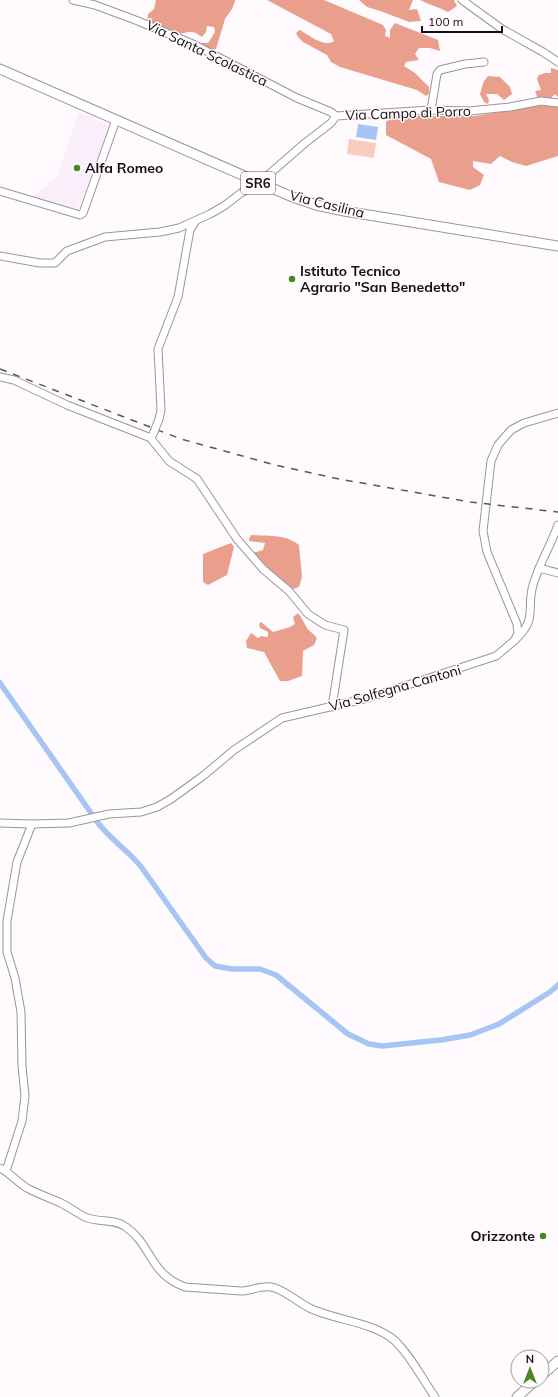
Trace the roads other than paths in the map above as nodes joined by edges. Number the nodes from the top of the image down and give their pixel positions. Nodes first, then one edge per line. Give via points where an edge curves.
1 (73, 0) edge
2 (462, 0) edge
3 (484, 62) dead end
4 (558, 62) edge
5 (0, 69) edge
6 (558, 103) edge
7 (431, 110) junction
8 (336, 116) junction
9 (116, 120) junction
10 (259, 184) junction
11 (0, 191) edge
12 (195, 222) junction
13 (558, 246) edge
14 (0, 256) edge
15 (0, 377) edge
16 (558, 413) edge
17 (153, 435) junction
18 (558, 525) edge
19 (539, 568) junction
20 (558, 573) edge
21 (530, 617) junction
22 (516, 620) junction
23 (514, 641) junction
24 (332, 707) junction
25 (0, 822) edge
26 (32, 824) junction
27 (3, 1170) edge
28 (558, 1361) edge
29 (550, 1368) edge
30 (526, 1389) edge
31 (435, 1397) edge
32 (517, 1397) edge

1 - 8 street, Via Santa Scolastica via 95,5 195,45
2 - 4 street via 502,29
3 - 7 street via 440,70 437,74
5 - 9 main road, Via Casilina / SR6
6 - 7 street, Via Campo di Porro via 541,101 469,111
7 - 8 street, Via Campo di Porro
8 - 10 street, Via Campo di Porro
9 - 10 main road, Via Casilina / SR6
9 - 11 street via 83,213 80,215
10 - 12 street, Via Campo di Porro
10 - 13 main road, Via Casilina / SR6 via 316,205 344,211
12 - 14 street, Via Campo di Porro via 160,232 105,237 67,251 55,263
12 - 17 street, bridge via 190,230 178,297 158,349 161,410
15 - 17 street via 14,380 66,405
16 - 22 street via 524,423 511,430 498,445 491,461 483,531 487,552
17 - 24 street via 169,461 196,479 237,539 263,569 289,591 308,614 325,625 344,630
18 - 19 street
19 - 20 street
19 - 21 street via 532,586
21 - 22 street
21 - 23 street, Via Solfegna Cantoni via 523,633
22 - 23 street via 518,634
23 - 24 street, Via Solfegna Cantoni via 496,656 368,698
24 - 26 street, Via Solfegna Cantoni via 282,718 157,807 141,812 109,814 69,823
25 - 26 street, Via Solfegna Cantoni
26 - 27 street via 17,862 7,921 7,952 21,1012 25,1096 22,1121
27 - 31 street via 28,1188 86,1218 116,1222 127,1227 138,1238 158,1269 177,1284 185,1287 241,1291 273,1287 313,1310 382,1331 404,1351
28 - 29 main road
30 - 32 main road

